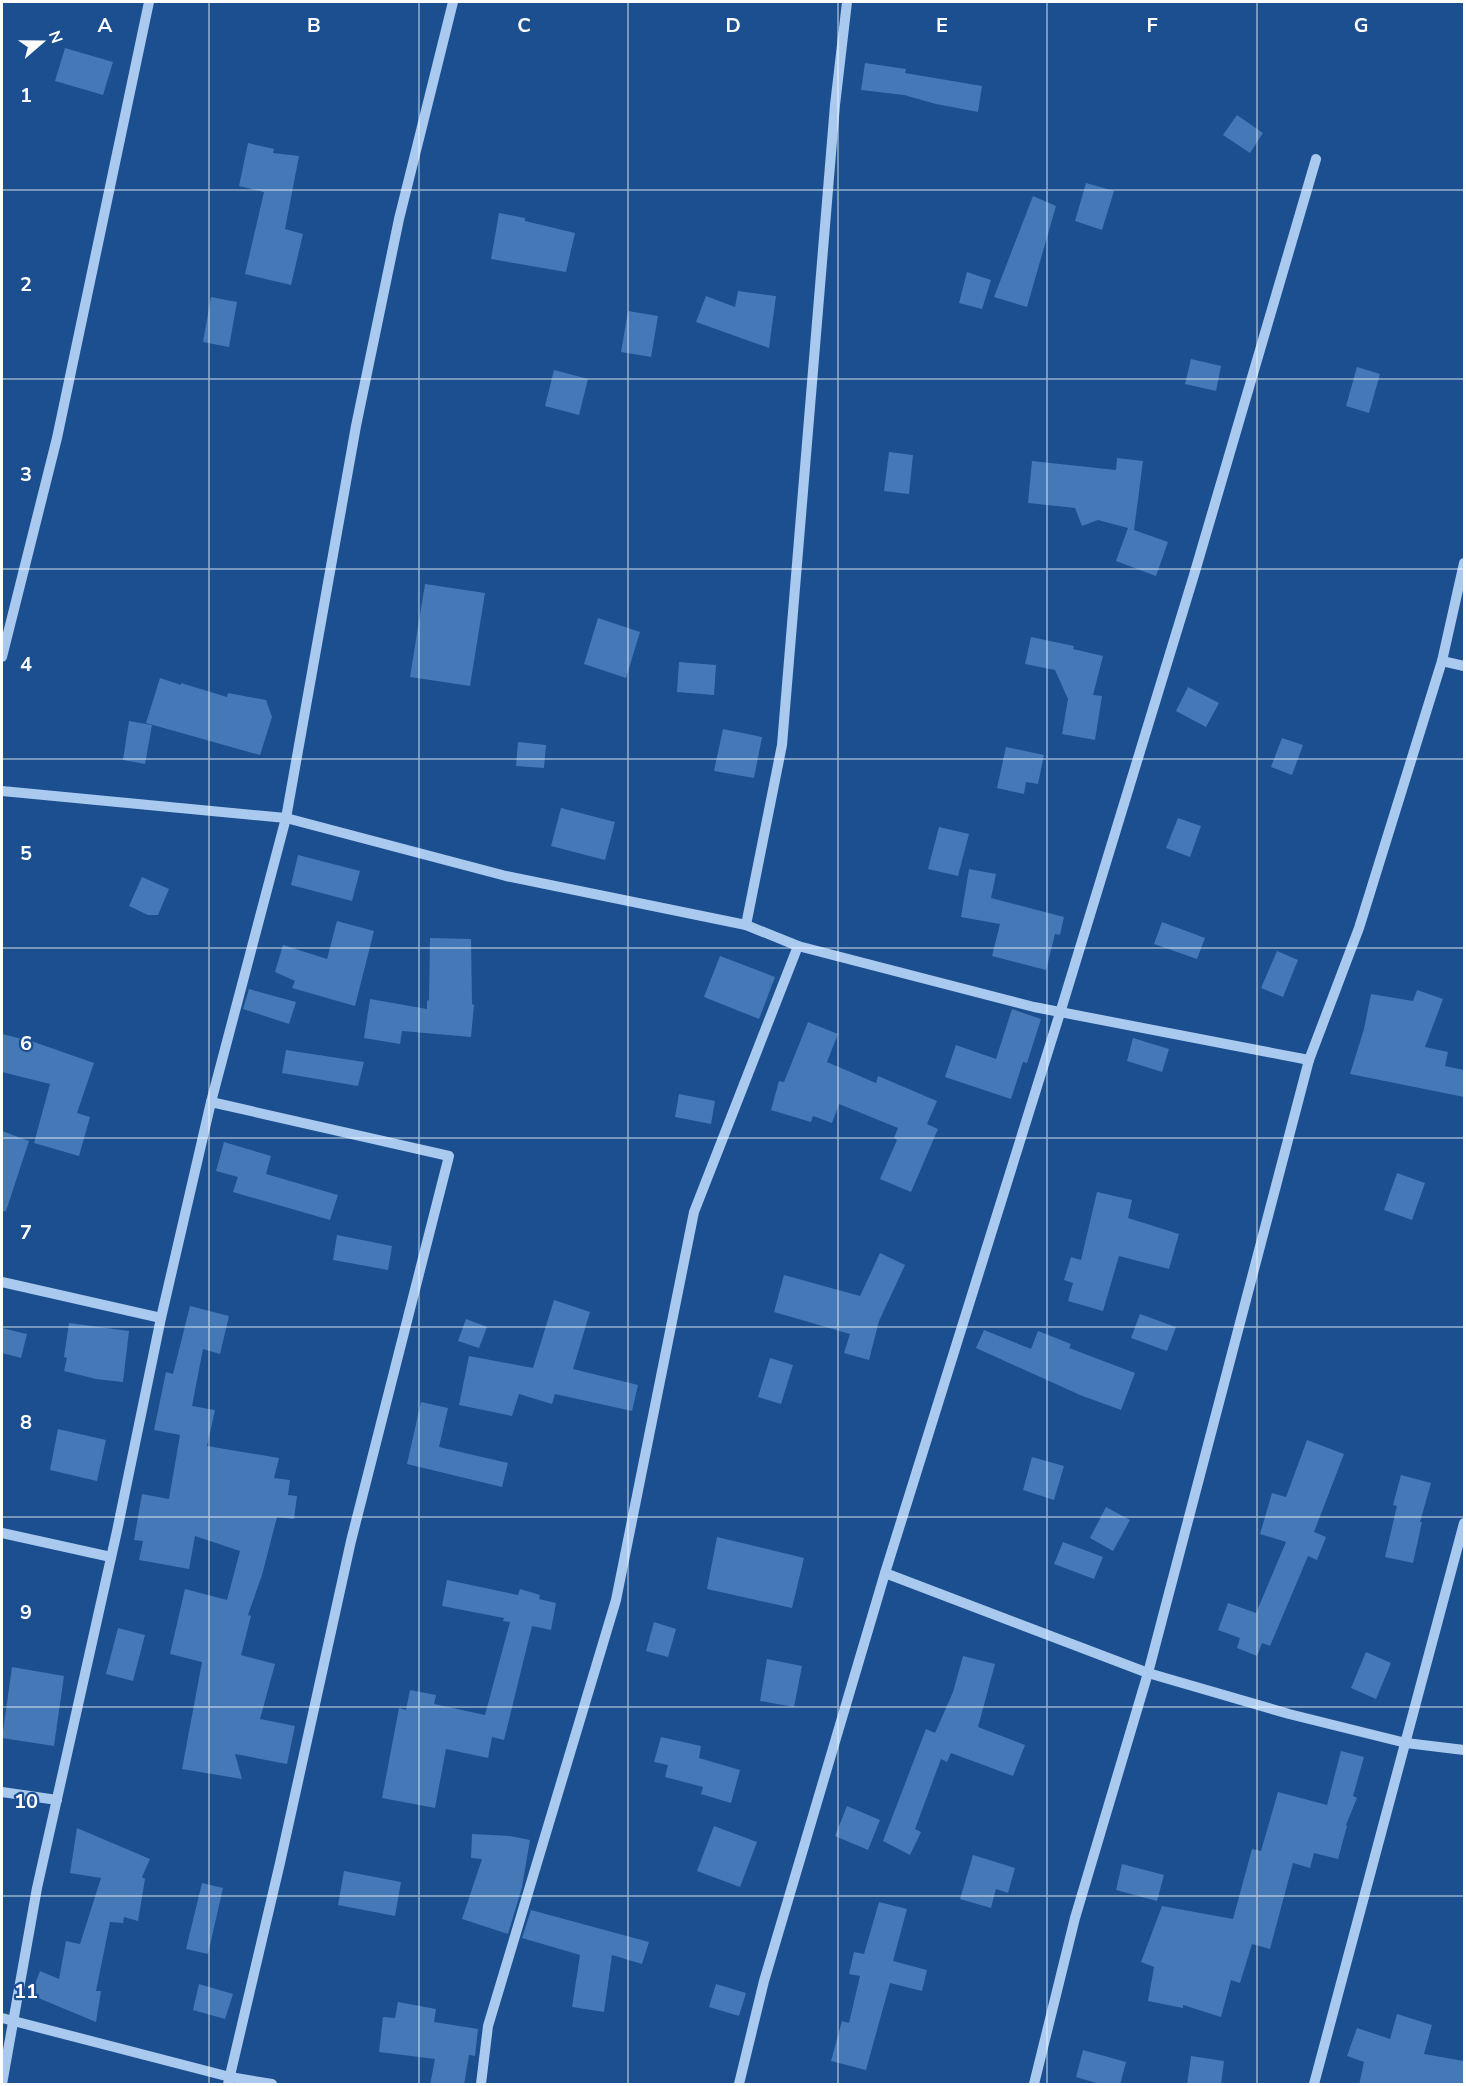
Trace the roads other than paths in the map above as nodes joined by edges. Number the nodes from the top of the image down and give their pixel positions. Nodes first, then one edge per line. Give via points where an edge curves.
1 (149, 2) edge
2 (453, 2) edge
3 (847, 2) edge
4 (1316, 159) dead end
5 (1464, 563) edge
6 (2, 657) edge
7 (1442, 662) junction
8 (1464, 666) edge
9 (2, 791) edge
10 (286, 818) junction
11 (746, 925) junction
12 (798, 946) junction
13 (1060, 1013) junction
14 (1310, 1060) junction
15 (211, 1102) junction
16 (2, 1282) edge
17 (161, 1318) junction
18 (1464, 1523) edge
19 (2, 1533) edge
20 (111, 1557) junction
21 (885, 1573) junction
22 (1148, 1673) junction
23 (1406, 1743) junction
24 (1464, 1750) edge
25 (2, 1792) edge
26 (57, 1800) junction
27 (2, 2018) edge
28 (13, 2020) junction
29 (229, 2081) edge
30 (2, 2085) edge
31 (272, 2085) edge
32 (481, 2085) edge
33 (739, 2085) edge
34 (1034, 2085) edge
35 (1314, 2085) edge

1 - 6 street via 57,438
2 - 10 street via 399,219 356,426
3 - 11 street via 782,745
4 - 13 street
5 - 7 street
7 - 8 street
7 - 14 street via 1359,928
9 - 10 street
10 - 11 street via 506,876
10 - 15 street
11 - 12 street
12 - 13 street
12 - 32 street via 694,1212 616,1600 488,2026
13 - 14 street
13 - 21 street
14 - 22 street
15 - 17 street
15 - 29 street via 449,1156 351,1541
16 - 17 street
17 - 20 street
18 - 23 street
19 - 20 street
20 - 26 street
21 - 22 street
21 - 33 street via 764,1981
22 - 23 street
22 - 34 street via 1075,1918
23 - 24 street
23 - 35 street
25 - 26 street
26 - 28 street
27 - 28 street
28 - 29 street
28 - 30 street
29 - 31 street

